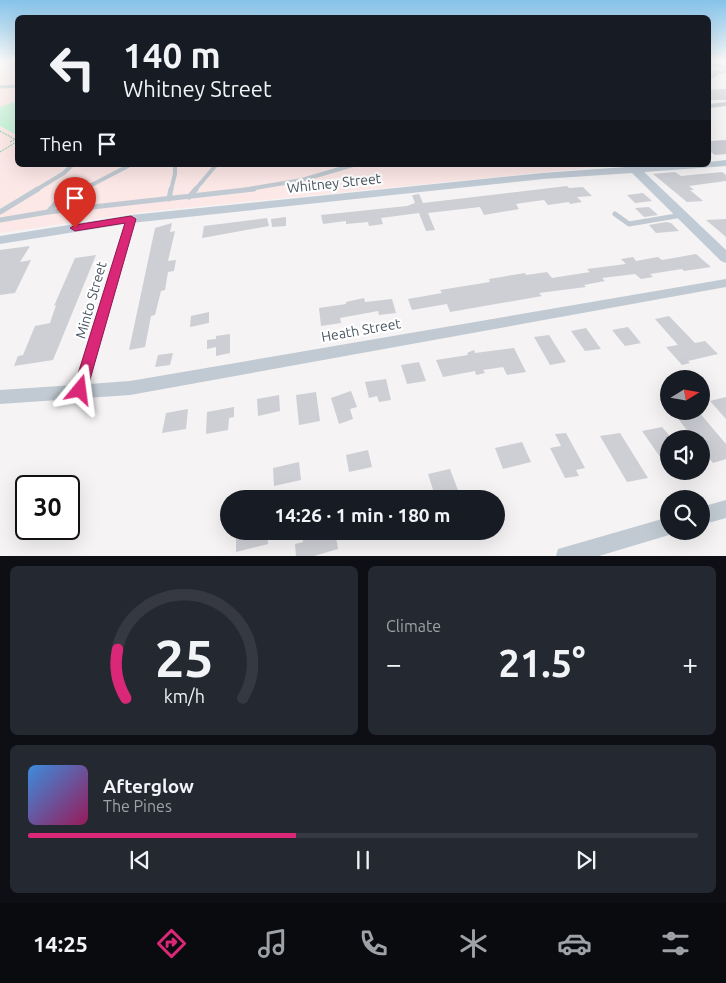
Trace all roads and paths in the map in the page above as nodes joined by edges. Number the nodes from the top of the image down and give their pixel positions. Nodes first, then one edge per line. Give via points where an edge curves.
1 (726, 104) edge
2 (711, 106) edge
3 (0, 131) edge
4 (15, 139) edge
5 (15, 141) edge
6 (15, 141) edge
7 (10, 142) dead end
8 (0, 152) edge
9 (726, 163) edge
10 (711, 165) edge
11 (70, 167) edge
12 (126, 167) edge
13 (175, 167) edge
14 (214, 167) edge
15 (346, 167) edge
16 (632, 167) edge
17 (189, 196) junction
18 (168, 199) junction
19 (0, 212) edge
20 (48, 212) junction
21 (615, 214) dead end
22 (682, 215) junction
23 (131, 219) junction
24 (0, 220) edge
25 (0, 240) edge
26 (726, 258) edge
27 (726, 283) edge
28 (80, 390) junction
29 (0, 397) edge
30 (726, 509) edge
31 (710, 513) edge
32 (660, 529) edge
33 (565, 556) edge

1 - 2 street
3 - 4 path
5 - 7 path
6 - 8 path
9 - 10 street
11 - 19 lane
12 - 20 lane via 56,203
13 - 18 lane
14 - 17 lane
15 - 17 lane via 260,188
16 - 22 street
16 - 23 street, Whitney Street
17 - 18 lane
18 - 20 lane
20 - 24 lane
21 - 22 lane via 629,224
22 - 26 street
23 - 25 street, Whitney Street
23 - 28 street, Minto Street
27 - 28 street, Heath Street via 130,388
28 - 29 street, Heath Street
30 - 31 street
32 - 33 street

